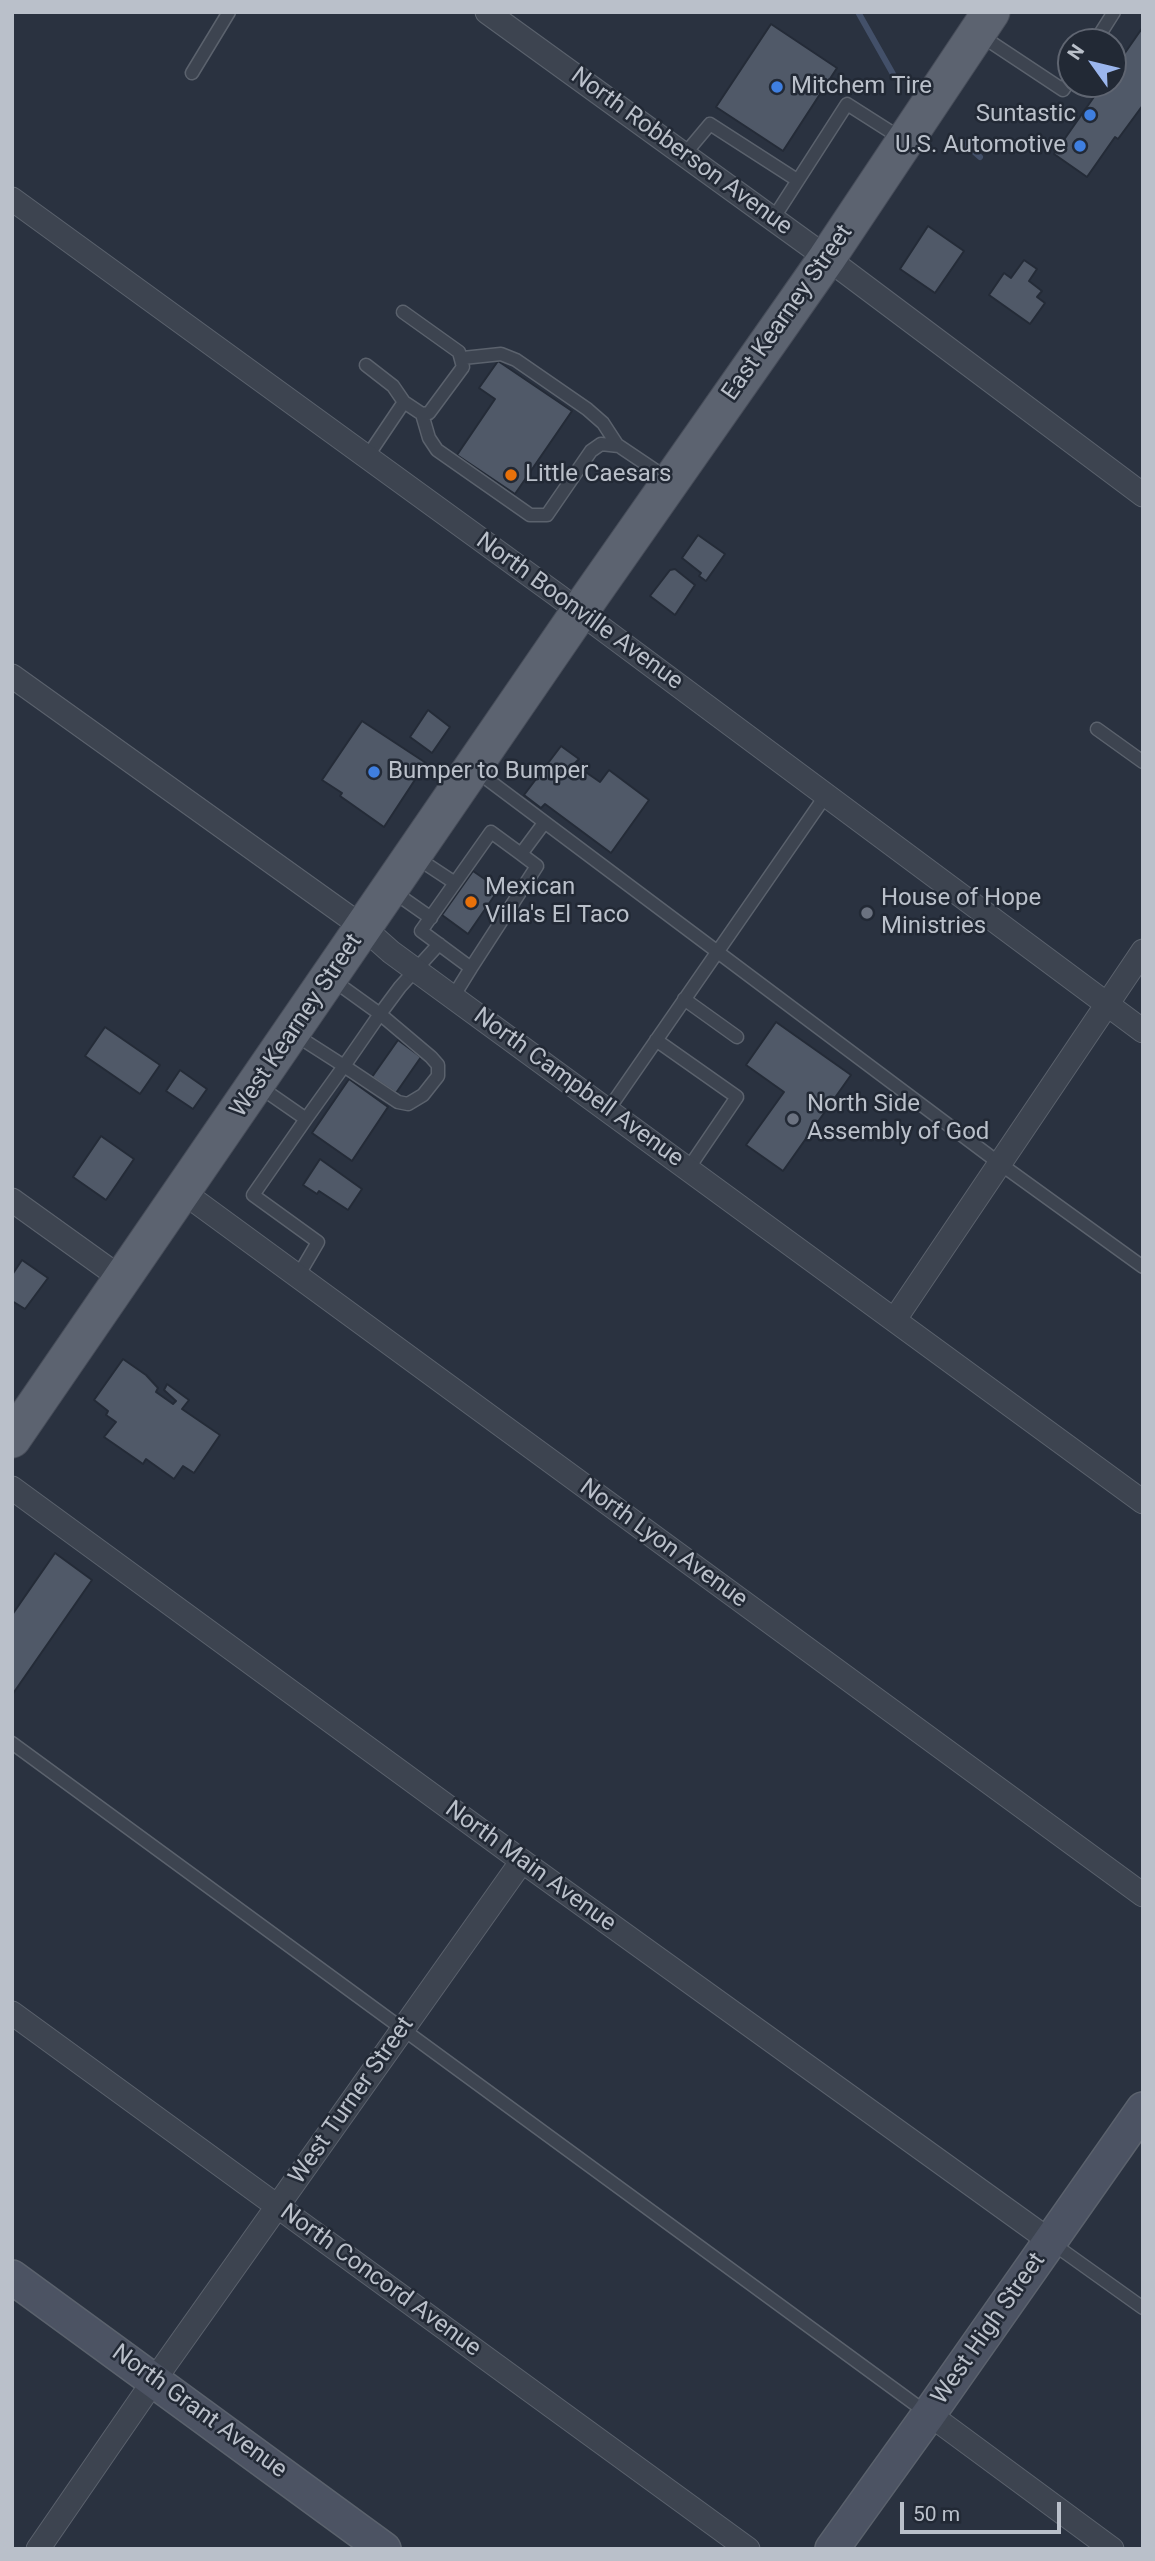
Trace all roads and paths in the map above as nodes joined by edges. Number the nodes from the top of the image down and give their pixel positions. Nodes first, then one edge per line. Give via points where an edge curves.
1 (229, 12) edge
2 (487, 12) edge
3 (1114, 12) edge
4 (984, 22) edge
5 (1104, 28) edge
6 (192, 73) dead end
7 (1057, 85) edge
8 (905, 141) junction
9 (684, 155) junction
10 (797, 180) junction
11 (12, 199) edge
12 (773, 219) junction
13 (827, 258) junction
14 (403, 312) dead end
15 (463, 358) junction
16 (366, 365) dead end
17 (404, 402) junction
18 (422, 414) junction
19 (618, 446) junction
20 (367, 457) junction
21 (671, 481) junction
22 (1143, 495) edge
23 (580, 611) junction
24 (12, 676) edge
25 (1097, 729) dead end
26 (1143, 762) edge
27 (472, 769) junction
28 (826, 795) junction
29 (544, 822) junction
30 (521, 854) junction
31 (413, 855) junction
32 (454, 883) junction
33 (390, 889) junction
34 (431, 918) junction
35 (364, 928) junction
36 (439, 944) junction
37 (1143, 951) edge
38 (717, 952) junction
39 (471, 968) junction
40 (415, 970) junction
41 (330, 978) junction
42 (453, 997) junction
43 (684, 999) junction
44 (1106, 1004) junction
45 (380, 1014) junction
46 (1143, 1031) edge
47 (292, 1033) junction
48 (737, 1037) dead end
49 (656, 1040) junction
50 (344, 1066) junction
51 (257, 1085) junction
52 (608, 1110) junction
53 (306, 1119) junction
54 (999, 1163) junction
55 (688, 1169) junction
56 (183, 1192) junction
57 (12, 1200) edge
58 (1143, 1267) edge
59 (298, 1276) junction
60 (122, 1279) junction
61 (895, 1319) junction
62 (12, 1439) edge
63 (12, 1489) edge
64 (1143, 1502) edge
65 (12, 1743) edge
66 (522, 1861) junction
67 (1143, 1895) edge
68 (12, 2013) edge
69 (403, 2029) junction
70 (1143, 2109) edge
71 (277, 2207) junction
72 (1050, 2241) junction
73 (15, 2284) edge
74 (1143, 2308) edge
75 (155, 2379) junction
76 (929, 2414) junction
77 (38, 2549) edge
78 (384, 2549) edge
79 (748, 2549) edge
80 (832, 2549) edge
81 (1112, 2549) edge

1 - 6 lane
2 - 9 street, North Robberson Avenue
3 - 5 lane
4 - 7 lane
4 - 8 main road, East Kearney Street
8 - 10 lane via 847,104
8 - 13 main road, East Kearney Street
9 - 10 lane via 710,124
9 - 12 street, North Robberson Avenue
10 - 12 lane
11 - 20 street, North Boonville Avenue
12 - 13 street, North Robberson Avenue
13 - 21 main road, East Kearney Street
13 - 22 street, North Robberson Avenue
14 - 15 lane
15 - 18 lane via 463,367 436,407
15 - 19 lane via 501,354 516,360 587,409
16 - 17 lane via 393,386
17 - 18 lane
17 - 20 lane
18 - 19 lane via 437,450 530,515 547,515 591,451 601,444
19 - 21 lane
20 - 23 street, North Boonville Avenue
21 - 23 main road, East Kearney Street
23 - 27 main road, West Kearney Street
23 - 28 street, North Boonville Avenue
24 - 35 street, North Campbell Avenue
25 - 26 lane
27 - 29 lane
27 - 31 main road, West Kearney Street
28 - 38 lane
28 - 44 street, North Boonville Avenue
29 - 30 lane
29 - 38 lane
30 - 32 lane via 491,832
30 - 39 lane via 537,866
31 - 32 lane
31 - 33 main road, West Kearney Street
32 - 34 lane
33 - 34 lane
33 - 35 main road, West Kearney Street
34 - 36 lane via 421,931
35 - 40 street, North Campbell Avenue
35 - 41 main road, West Kearney Street
36 - 39 lane
36 - 40 lane
37 - 44 street
38 - 43 lane
38 - 54 lane
39 - 42 lane
40 - 42 street, North Campbell Avenue
40 - 45 lane
41 - 45 lane
41 - 47 main road, West Kearney Street
42 - 52 street, North Campbell Avenue
43 - 48 lane
43 - 49 lane
44 - 46 street, North Boonville Avenue
44 - 54 street
45 - 50 lane
45 - 50 lane via 431,1057 438,1065 438,1076 423,1096 408,1104
47 - 50 lane
47 - 51 main road, West Kearney Street
49 - 52 lane
49 - 55 lane via 737,1097
50 - 53 lane
51 - 53 lane
51 - 56 main road, West Kearney Street
52 - 55 street, North Campbell Avenue
53 - 59 lane via 253,1195 318,1242
54 - 58 lane
54 - 61 street
55 - 61 street, North Campbell Avenue
56 - 59 street, North Lyon Avenue
56 - 60 main road, West Kearney Street
57 - 60 street
59 - 67 street, North Lyon Avenue
60 - 62 main road, West Kearney Street
61 - 64 street, North Campbell Avenue
63 - 66 street, North Main Avenue
65 - 69 lane
66 - 69 street, West Turner Street
66 - 72 street, North Main Avenue
68 - 71 street, North Concord Avenue
69 - 71 street, West Turner Street
69 - 76 lane
70 - 72 street, West High Street
71 - 75 street, West Turner Street
71 - 79 street, North Concord Avenue
72 - 74 lane
72 - 76 street, West High Street
73 - 75 street, North Grant Avenue
75 - 77 street, West Turner Street
75 - 78 street, North Grant Avenue
76 - 80 street, West High Street
76 - 81 street

